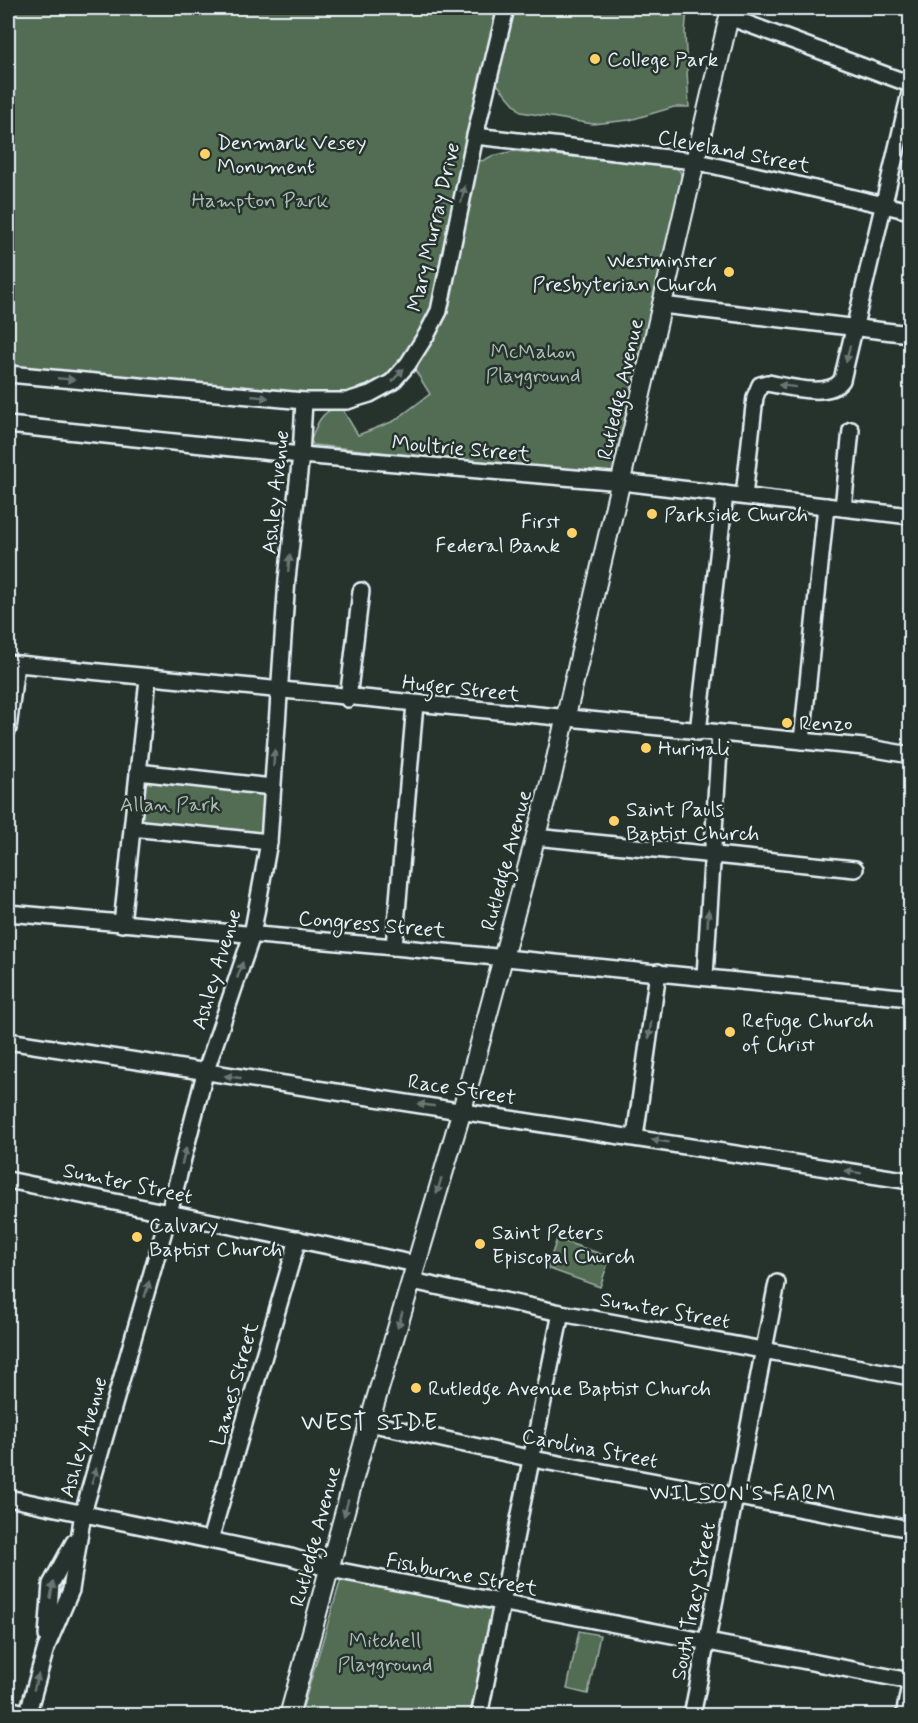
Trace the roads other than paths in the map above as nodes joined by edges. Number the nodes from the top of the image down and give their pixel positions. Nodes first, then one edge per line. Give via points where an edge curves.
1 (506, 8) edge
2 (730, 12) edge
3 (910, 84) edge
4 (910, 93) edge
5 (475, 136) junction
6 (694, 160) junction
7 (884, 205) junction
8 (910, 211) edge
9 (662, 305) junction
10 (854, 328) junction
11 (910, 334) edge
12 (8, 374) edge
13 (304, 401) junction
14 (8, 425) edge
15 (851, 430) dead end
16 (8, 441) edge
17 (301, 455) junction
18 (622, 482) junction
19 (725, 494) junction
20 (744, 496) junction
21 (826, 506) junction
22 (843, 508) junction
23 (910, 516) edge
24 (361, 591) dead end
25 (11, 664) edge
26 (148, 679) junction
27 (279, 690) junction
28 (348, 699) junction
29 (415, 704) junction
30 (566, 719) junction
31 (8, 729) edge
32 (698, 732) junction
33 (720, 734) junction
34 (801, 741) junction
35 (910, 755) edge
36 (138, 772) junction
37 (272, 787) junction
38 (132, 828) junction
39 (535, 837) junction
40 (268, 842) junction
41 (711, 853) junction
42 (855, 869) dead end
43 (8, 913) edge
44 (122, 924) junction
45 (252, 935) junction
46 (394, 947) junction
47 (504, 958) junction
48 (658, 972) junction
49 (705, 976) junction
50 (910, 998) edge
51 (8, 1041) edge
52 (205, 1073) junction
53 (462, 1110) junction
54 (635, 1137) junction
55 (8, 1180) edge
56 (910, 1181) edge
57 (169, 1213) junction
58 (298, 1239) junction
59 (414, 1273) junction
60 (777, 1283) dead end
61 (561, 1312) junction
62 (763, 1349) junction
63 (910, 1377) edge
64 (369, 1423) junction
65 (533, 1459) junction
66 (735, 1497) junction
67 (8, 1498) edge
68 (83, 1514) junction
69 (910, 1529) edge
70 (210, 1540) junction
71 (330, 1569) junction
72 (502, 1603) junction
73 (706, 1642) junction
74 (910, 1683) edge
75 (8, 1709) edge
76 (31, 1715) edge
77 (290, 1715) edge
78 (479, 1716) edge
79 (692, 1716) edge
80 (904, 1716) edge

1 - 5 street, Mary Murray Drive
2 - 3 street
2 - 6 main road, Rutledge Avenue
4 - 7 street
5 - 6 street, Cleveland Street
13 -> 5 street, Mary Murray Drive via 347,401 370,394 392,382 420,347 439,311
6 - 7 street, Cleveland Street
6 - 9 main road, Rutledge Avenue
7 - 8 street, Cleveland Street
7 - 10 street
9 - 10 street
9 - 18 main road, Rutledge Avenue
10 - 11 street
10 -> 20 street via 842,380 836,386 821,390 760,385 755,397
12 -> 13 street, Mary Murray Drive
13 - 17 street, Ashley Avenue
14 - 16 street
14 - 17 street, Moultrie Street
15 - 22 street
17 - 18 street, Moultrie Street
27 -> 17 street, Ashley Avenue
18 - 19 street, Moultrie Street
18 - 30 main road, Rutledge Avenue
19 - 20 street, Moultrie Street
19 - 32 street
20 - 21 street, Moultrie Street
21 - 22 street, Moultrie Street
21 - 34 street
22 - 23 street, Moultrie Street
24 - 28 street
25 - 26 street, Huger Street
25 - 31 street
26 - 27 street, Huger Street
26 - 36 street
27 - 28 street, Huger Street
37 -> 27 street, Ashley Avenue
28 - 29 street, Huger Street
29 - 30 street, Huger Street
29 - 46 street
30 - 32 street, Huger Street
30 - 39 main road, Rutledge Avenue
32 - 33 street, Huger Street
33 - 34 street, Huger Street
33 - 41 street
34 - 35 street, Huger Street
36 - 37 street
36 - 38 street
37 - 40 street, Ashley Avenue
38 - 40 street
38 - 44 street
39 - 41 street
39 - 47 main road, Rutledge Avenue
40 - 45 street, Ashley Avenue
41 - 42 street
49 -> 41 street
43 - 44 street, Congress Street
44 - 45 street, Congress Street
45 - 46 street, Congress Street
52 -> 45 street, Ashley Avenue
46 - 47 street, Congress Street
47 - 48 street, Congress Street
47 - 53 main road, Rutledge Avenue
48 - 49 street, Congress Street
48 -> 54 street
49 - 50 street, Congress Street
51 - 52 street, Race Street
53 -> 52 street, Race Street
57 -> 52 street, Ashley Avenue
53 - 54 street, Race Street
53 -> 59 main road, Rutledge Avenue
56 -> 54 street, Race Street
55 - 57 street, Sumter Street
57 - 58 street, Sumter Street
68 -> 57 street, Ashley Avenue
58 - 59 street, Sumter Street
58 - 70 street, Lames Street
59 - 61 street, Sumter Street
59 -> 64 main road, Rutledge Avenue
60 - 62 street, South Tracy Street
61 - 62 street, Sumter Street
61 - 65 street
62 - 63 street, Sumter Street
62 - 66 street, South Tracy Street
64 - 65 street, Carolina Street
64 -> 71 main road, Rutledge Avenue
65 - 66 street, Carolina Street
65 - 72 street
66 - 69 street, Carolina Street
66 - 73 street, South Tracy Street
67 - 68 street, Fishburne Street
68 - 70 street, Fishburne Street
76 -> 68 street, Ashley Avenue via 46,1648 51,1584 79,1533
70 - 71 street, Fishburne Street
71 - 72 street, Fishburne Street
71 - 77 main road, Rutledge Avenue
72 - 73 street, Fishburne Street
72 - 78 street
73 - 74 street, Fishburne Street
73 - 79 street, South Tracy Street
74 - 80 street
75 - 76 street

